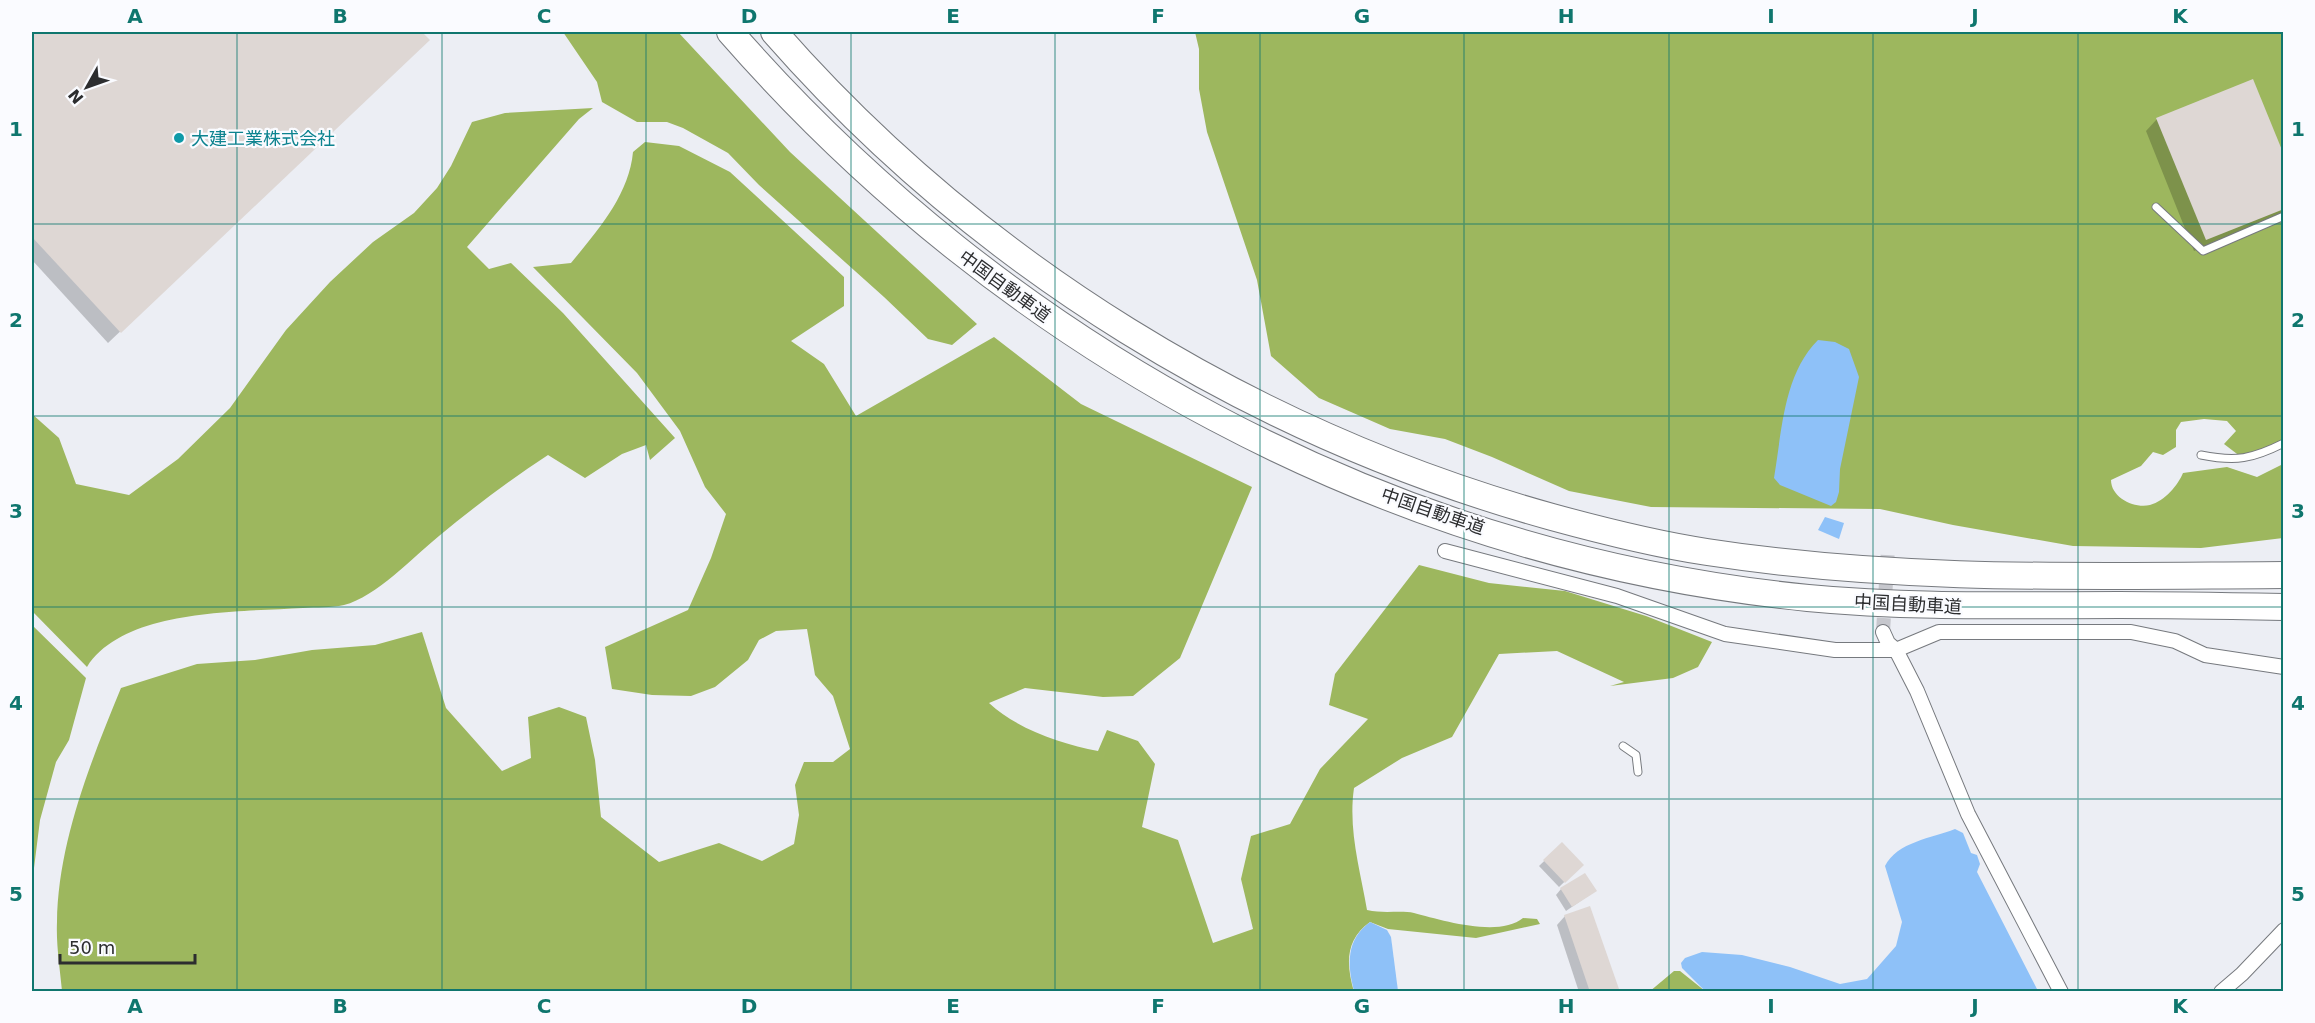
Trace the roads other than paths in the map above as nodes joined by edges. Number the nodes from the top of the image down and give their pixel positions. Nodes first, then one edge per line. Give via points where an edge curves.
1 (730, 32) edge
2 (774, 32) edge
3 (2156, 207) dead end
4 (2283, 216) edge
5 (2283, 443) edge
6 (2201, 455) dead end
7 (1445, 551) dead end
8 (2283, 575) edge
9 (2283, 607) edge
10 (1883, 633) tunnel mouth
11 (1896, 650) junction
12 (2283, 668) edge
13 (1623, 746) dead end
14 (1638, 772) dead end
15 (2283, 930) edge
16 (2061, 992) edge
17 (2221, 992) edge

1 - 9 highway, 中国自動車道 via 783,92 904,207 997,282 1073,335 1154,385 1247,434 1334,475 1427,511 1614,566 1710,585 1805,597 1897,605 1991,607
2 - 8 highway, 中国自動車道 via 807,69 940,195 1096,312 1176,361 1263,407 1434,480 1611,533 1703,552 1803,565 1990,577
3 - 4 lane via 2203,251
5 - 6 lane via 2231,461
7 - 11 street via 1617,596 1725,634 1835,650
10 - 11 street
11 - 12 street via 1939,632 2132,633 2175,641 2205,655
11 - 16 street via 1968,814
13 - 14 lane via 1636,755
15 - 17 street

